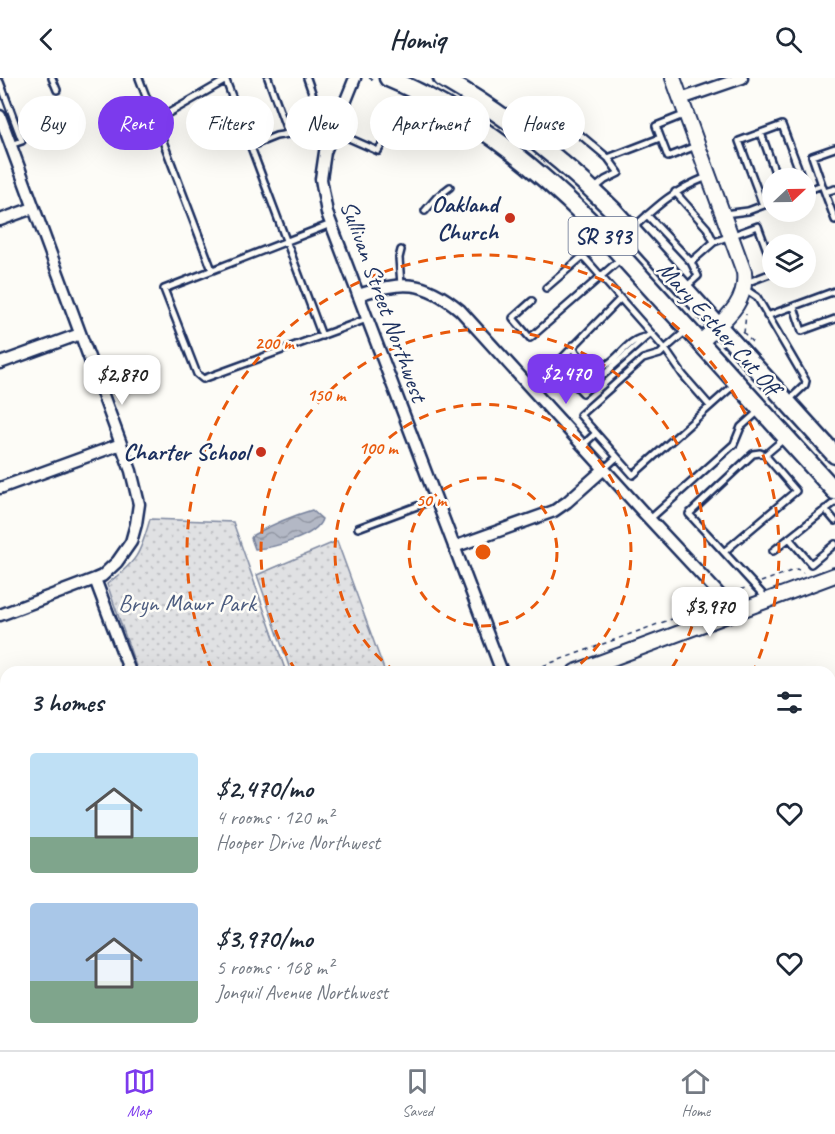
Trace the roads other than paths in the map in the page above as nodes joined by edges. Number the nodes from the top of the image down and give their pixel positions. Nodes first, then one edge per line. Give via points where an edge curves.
1 (52, 78) edge
2 (139, 78) edge
3 (268, 78) edge
4 (307, 78) edge
5 (356, 78) edge
6 (388, 78) edge
7 (442, 78) edge
8 (673, 78) edge
9 (742, 78) edge
10 (225, 79) edge
11 (0, 82) edge
12 (459, 83) edge
13 (57, 90) dead end
14 (415, 91) junction
15 (146, 96) edge
16 (232, 96) edge
17 (313, 96) edge
18 (348, 96) edge
19 (681, 99) junction
20 (174, 110) edge
21 (686, 114) junction
22 (502, 115) edge
23 (0, 116) edge
24 (286, 128) edge
25 (761, 133) junction
26 (585, 138) edge
27 (660, 138) junction
28 (358, 142) edge
29 (10, 145) junction
30 (697, 145) junction
31 (835, 148) edge
32 (166, 150) edge
33 (253, 150) edge
34 (326, 150) edge
35 (517, 150) edge
36 (546, 150) edge
37 (515, 153) junction
38 (609, 158) junction
39 (773, 168) edge
40 (798, 168) edge
41 (709, 176) junction
42 (822, 185) junction
43 (450, 187) dead end
44 (816, 187) edge
45 (835, 189) edge
46 (593, 190) junction
47 (675, 192) junction
48 (825, 192) junction
49 (762, 201) edge
50 (762, 207) edge
51 (33, 208) junction
52 (425, 211) dead end
53 (723, 214) junction
54 (647, 215) junction
55 (0, 220) edge
56 (835, 220) edge
57 (331, 224) junction
58 (631, 230) junction
59 (730, 236) junction
60 (762, 237) edge
61 (288, 241) junction
62 (714, 242) junction
63 (401, 250) dead end
64 (623, 258) junction
65 (691, 262) junction
66 (212, 270) junction
67 (601, 277) junction
68 (762, 278) edge
69 (401, 285) junction
70 (745, 286) junction
71 (546, 288) dead end
72 (685, 289) junction
73 (835, 291) edge
74 (358, 295) junction
75 (620, 298) junction
76 (532, 301) dead end
77 (794, 306) junction
78 (767, 316) junction
79 (367, 319) junction
80 (835, 319) edge
81 (718, 325) junction
82 (688, 329) junction
83 (80, 334) junction
84 (649, 335) junction
85 (322, 336) junction
86 (700, 343) junction
87 (573, 345) junction
88 (665, 349) junction
89 (0, 363) edge
90 (555, 365) junction
91 (737, 383) junction
92 (532, 388) junction
93 (787, 401) junction
94 (710, 406) junction
95 (761, 409) junction
96 (597, 433) junction
97 (786, 437) junction
98 (121, 444) junction
99 (583, 445) junction
100 (765, 455) junction
101 (835, 455) edge
102 (617, 457) junction
103 (604, 469) junction
104 (0, 488) edge
105 (835, 490) edge
106 (436, 499) junction
107 (835, 502) edge
108 (825, 509) junction
109 (650, 519) junction
110 (835, 521) edge
111 (358, 528) dead end
112 (789, 538) junction
113 (835, 544) edge
114 (454, 547) junction
115 (724, 551) junction
116 (773, 551) dead end
117 (815, 573) junction
118 (835, 575) edge
119 (96, 579) junction
120 (768, 600) junction
121 (736, 612) junction
122 (0, 615) edge
123 (128, 666) edge
124 (500, 666) edge
125 (591, 666) edge

1 - 13 lane
2 - 15 lane
3 - 24 lane
4 - 17 lane
5 - 18 street, Sullivan Street Northwest
6 - 14 main road, Mary Esther Cut Off / SR 393
7 - 12 main road, Mary Esther Cut Off / SR 393
8 - 19 street
9 - 19 street
10 - 16 lane
10 - 20 lane
11 - 29 lane via 22,141
12 - 22 main road, Mary Esther Cut Off / SR 393
14 - 28 lane via 378,151
14 - 37 main road, Mary Esther Cut Off / SR 393
19 - 21 street
21 - 27 lane via 656,126
21 - 30 street
23 - 29 street
25 - 39 lane
25 - 40 lane via 782,125
25 - 49 lane via 739,141
26 - 38 lane
27 - 30 lane via 668,157
27 - 38 lane
29 - 51 street
30 - 41 street
31 - 42 lane via 812,156
32 - 66 lane
33 - 61 lane
34 - 57 street, Sullivan Street Northwest via 321,179
35 - 37 main road
36 - 46 main road, Mary Esther Cut Off / SR 393
37 - 64 main road, Mary Esther Cut Off / SR 393 via 556,188
38 - 46 lane via 619,173
41 - 47 lane
41 - 53 street
42 - 44 lane
42 - 48 lane
43 - 52 lane
45 - 48 lane
46 - 58 main road, Mary Esther Cut Off / SR 393
47 - 54 lane
47 - 62 lane via 707,228
48 - 56 lane
50 - 53 lane
51 - 55 street
51 - 83 street
53 - 59 street
54 - 58 lane
54 - 65 lane
57 - 61 lane
57 - 74 street, Sullivan Street Northwest
58 - 72 main road, Mary Esther Cut Off / SR 393
59 - 60 lane via 758,226
59 - 62 lane
59 - 70 street via 744,272
61 - 66 lane
61 - 85 lane
62 - 65 lane
63 - 69 lane
64 - 67 lane
64 - 82 main road, Mary Esther Cut Off / SR 393
65 - 72 lane via 698,276
66 - 85 lane via 164,289 200,378
67 - 71 lane via 583,256
67 - 75 lane
67 - 76 lane via 530,338 513,318
68 - 70 lane
69 - 74 street
69 - 92 street via 422,287 446,299 478,327
70 - 78 lane via 757,297
70 - 81 street via 742,298
72 - 81 main road, Mary Esther Cut Off / SR 393
73 - 77 lane
74 - 79 street, Sullivan Street Northwest
75 - 84 lane
75 - 87 lane
77 - 78 lane
77 - 80 lane via 802,331
78 - 93 lane via 806,381
79 - 85 lane
79 - 106 street, Sullivan Street Northwest
81 - 86 street
81 - 93 main road, Mary Esther Cut Off / SR 393
82 - 86 main road, Mary Esther Cut Off / SR 393
82 - 88 lane
83 - 89 street
83 - 98 street
84 - 87 lane via 638,338 606,367 598,369 590,368
84 - 88 lane
84 - 90 lane via 583,393
86 - 91 main road, Mary Esther Cut Off / SR 393
87 - 90 lane
88 - 94 lane
88 - 96 lane via 643,359 580,415
90 - 92 lane
91 - 94 lane
91 - 95 main road, Mary Esther Cut Off / SR 393
92 - 99 street
93 - 101 main road, Mary Esther Cut Off / SR 393
94 - 102 lane via 633,475
95 - 97 main road, Mary Esther Cut Off / SR 393
95 - 109 lane via 741,427 734,444
96 - 99 lane
96 - 102 lane
97 - 100 lane
97 - 105 main road, Mary Esther Cut Off / SR 393
98 - 104 street
98 - 119 street via 138,495 136,524 121,557
99 - 103 street
100 - 115 lane via 796,491
100 - 115 lane via 753,454 689,514
102 - 103 lane
103 - 109 street
103 - 114 street via 554,511
106 - 111 lane
106 - 114 street, Sullivan Street Northwest
107 - 108 lane
108 - 110 lane
108 - 112 lane
109 - 121 street
112 - 116 lane
112 - 117 lane
113 - 117 lane
114 - 124 street, Sullivan Street Northwest
115 - 120 lane
117 - 118 street
117 - 120 street
119 - 122 street
119 - 123 street
120 - 121 street
121 - 125 street

